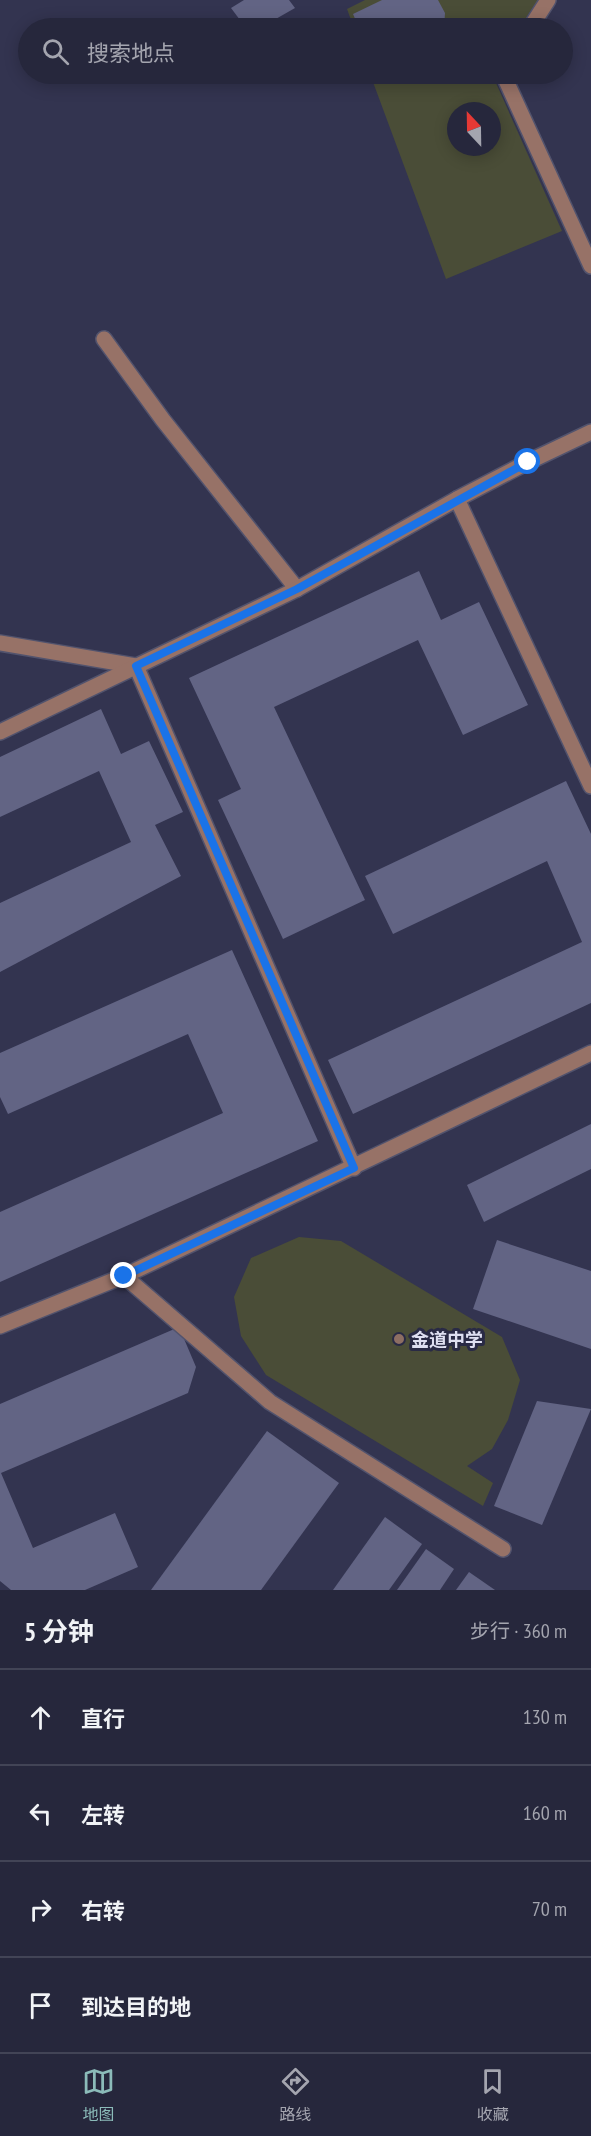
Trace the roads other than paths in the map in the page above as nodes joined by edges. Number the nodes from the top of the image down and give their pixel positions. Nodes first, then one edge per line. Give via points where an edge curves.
1 (548, 0) edge
2 (536, 18) edge
3 (507, 84) edge
4 (591, 266) edge
5 (104, 339) dead end
6 (591, 432) edge
7 (457, 499) junction
8 (297, 589) junction
9 (0, 643) edge
10 (136, 666) junction
11 (0, 732) edge
12 (591, 786) edge
13 (591, 1053) edge
14 (354, 1168) junction
15 (124, 1276) junction
16 (0, 1326) edge
17 (503, 1549) dead end

1 - 2 street
3 - 4 street
5 - 8 street
6 - 7 street
7 - 8 street
7 - 12 street
8 - 10 street
9 - 10 street
10 - 11 street
10 - 14 street
13 - 14 street
14 - 15 street
15 - 16 street
15 - 17 street via 270,1402

